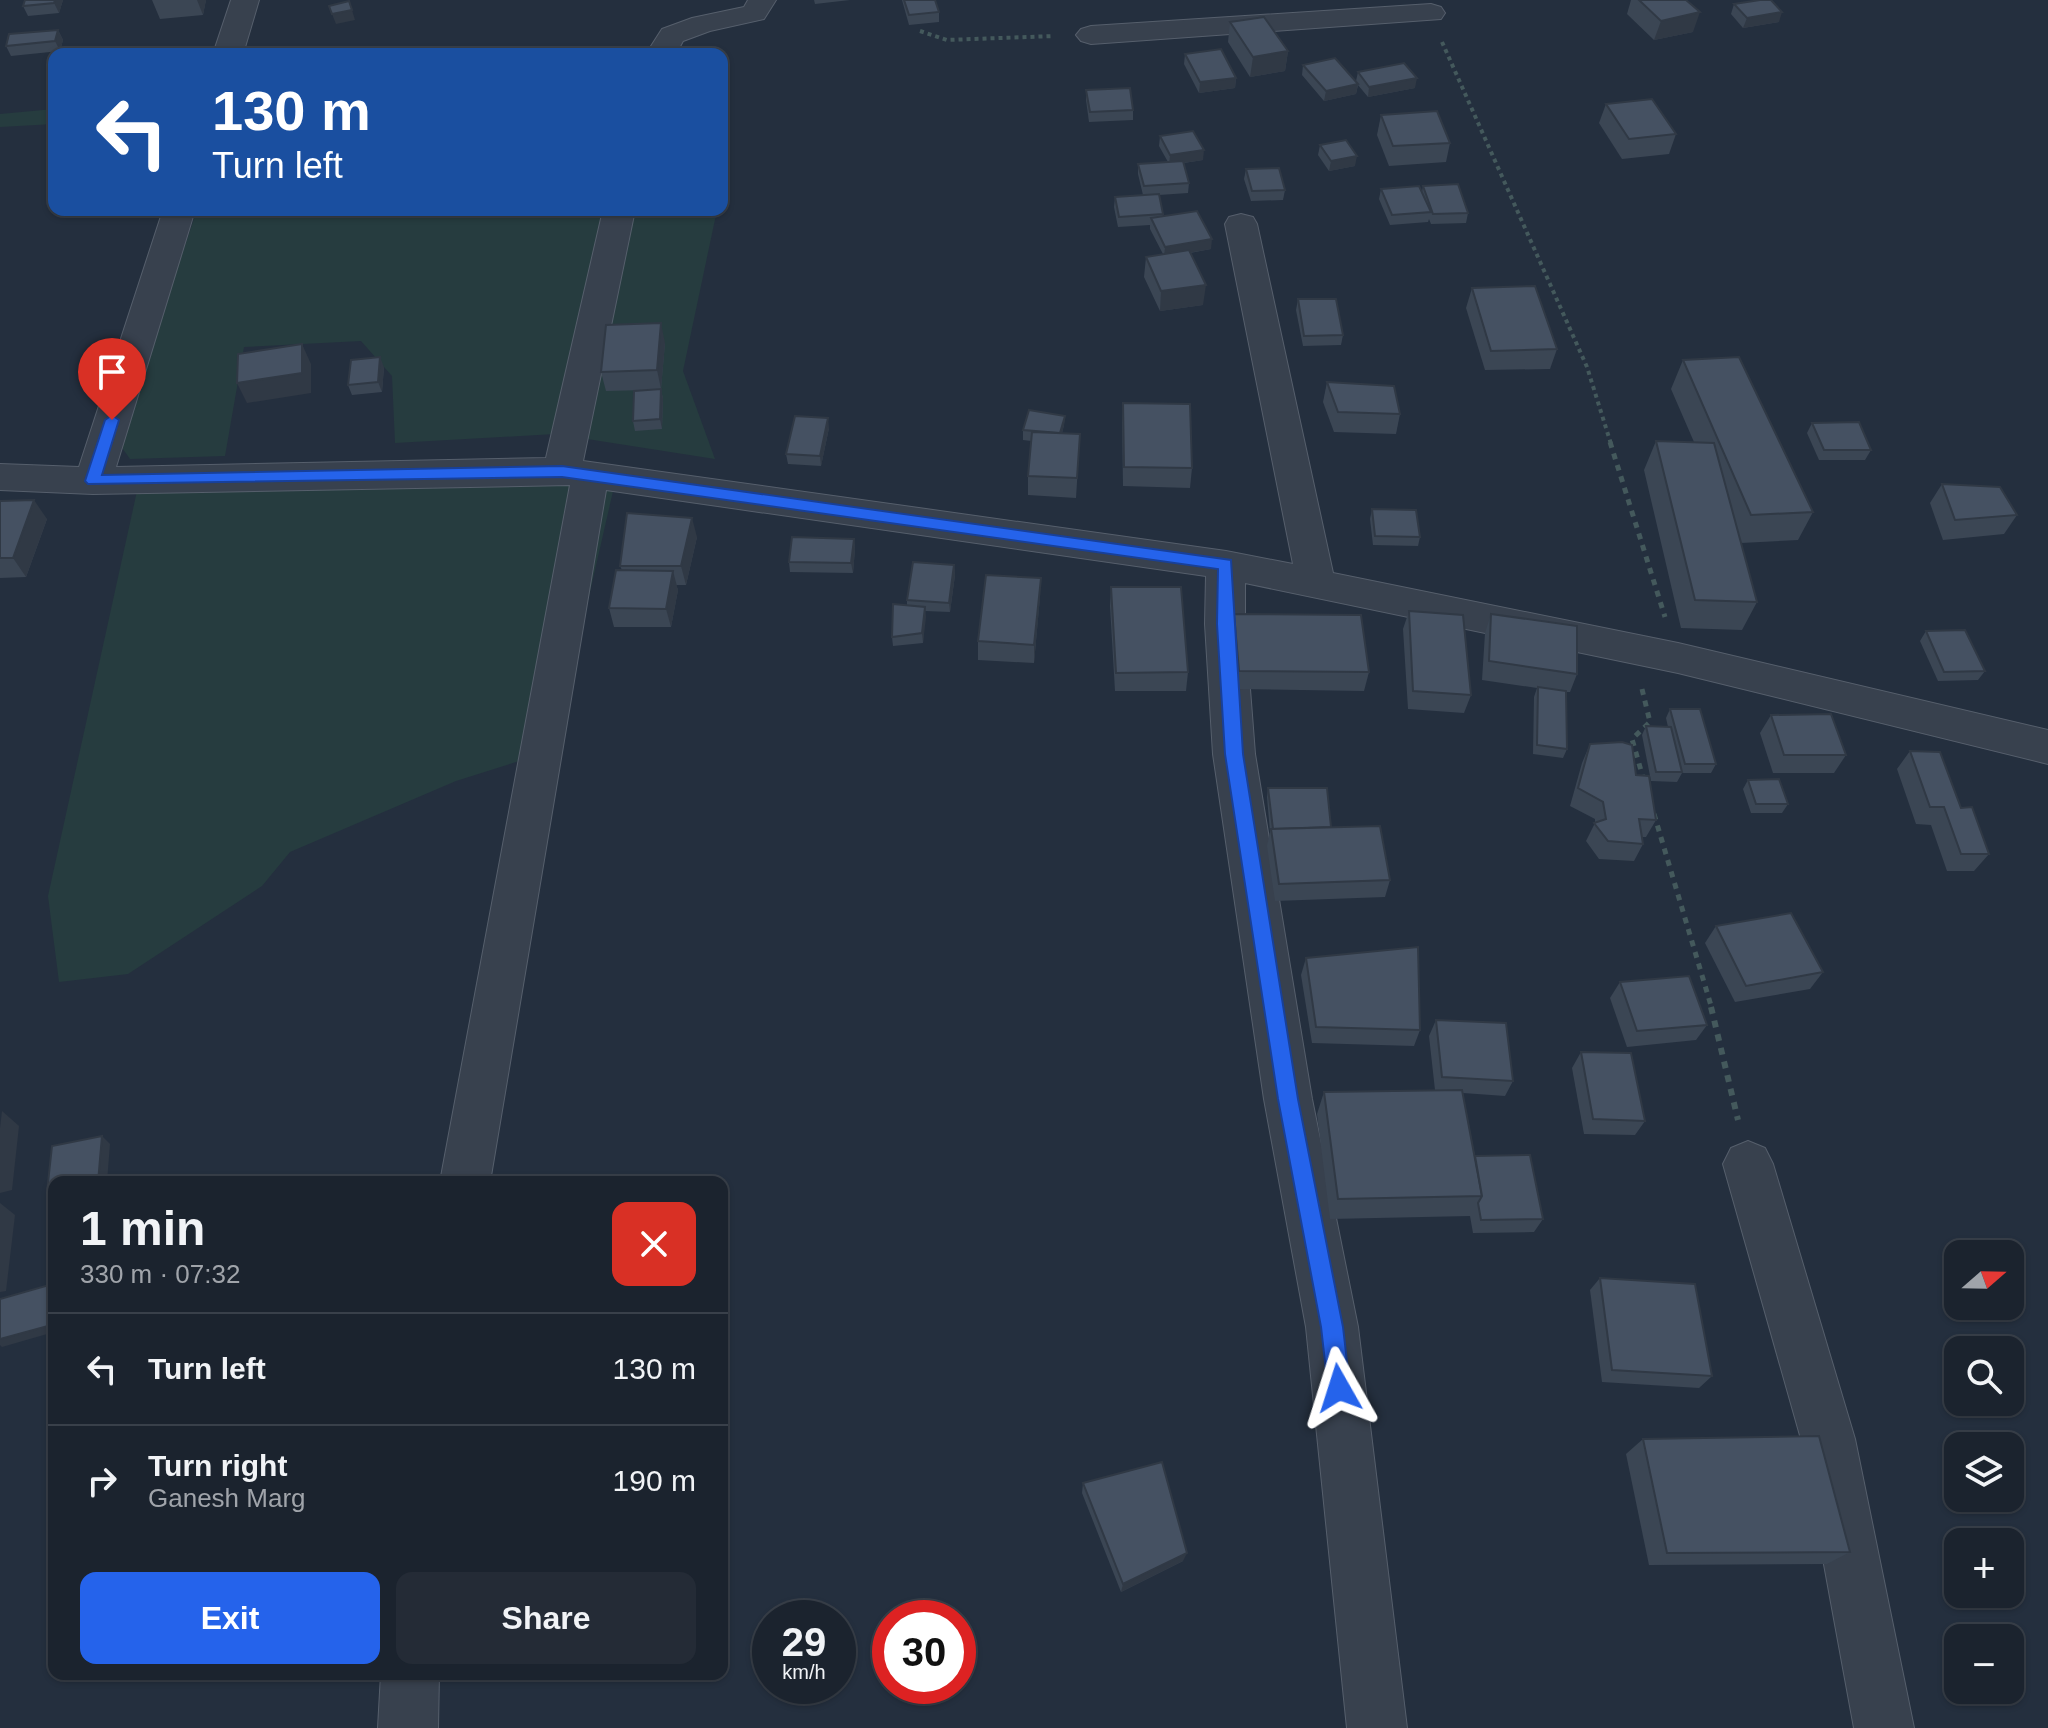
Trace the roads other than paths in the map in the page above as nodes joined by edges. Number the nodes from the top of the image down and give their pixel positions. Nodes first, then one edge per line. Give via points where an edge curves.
1 (245, 0) edge
2 (762, 0) edge
3 (1431, 13) road end
4 (1091, 35) road end
5 (230, 48) edge
6 (664, 48) edge
7 (177, 216) edge
8 (618, 216) edge
9 (1241, 224) dead end
10 (576, 473) junction
11 (0, 477) edge
12 (93, 481) junction
13 (1226, 565) junction
14 (1316, 583) junction
15 (2048, 747) edge
16 (1748, 1164) road end
17 (466, 1176) edge
18 (410, 1680) edge
19 (408, 1728) edge
20 (1377, 1728) edge
21 (1884, 1728) edge

1 - 5 street
2 - 6 street via 754,13 672,35
3 - 4 street
7 - 12 street
8 - 10 street
9 - 14 street
10 - 12 street
10 - 13 street
10 - 17 street
11 - 12 street
13 - 14 street
13 - 20 street via 1234,754 1288,1099 1332,1327
14 - 15 street via 1678,658
16 - 21 street via 1828,1439
18 - 19 street

